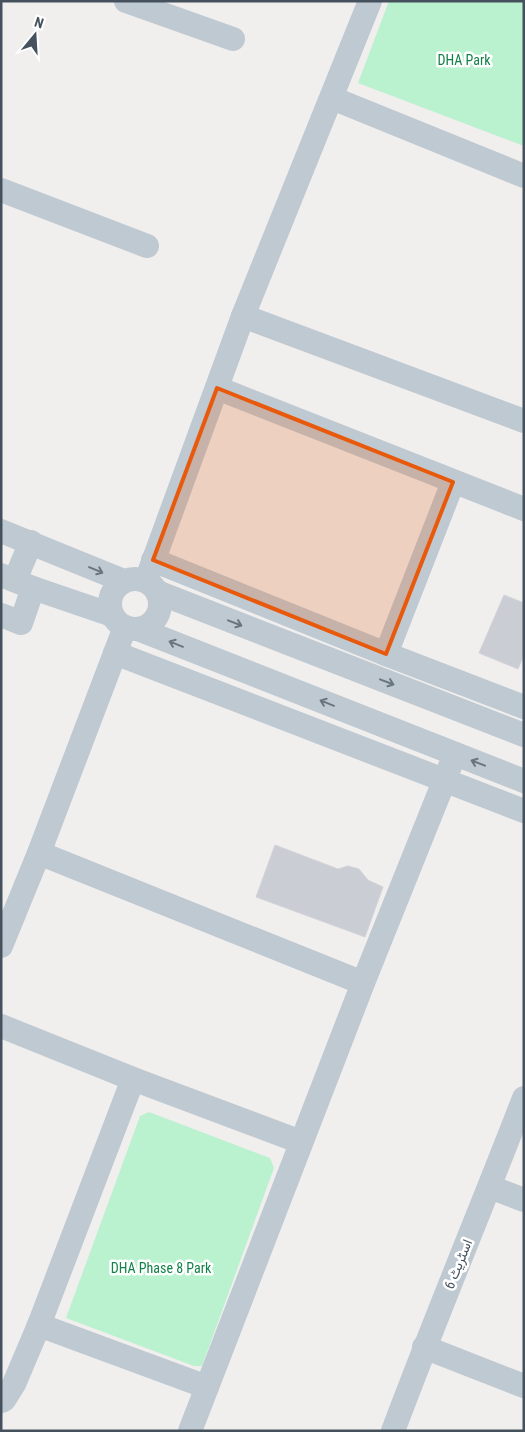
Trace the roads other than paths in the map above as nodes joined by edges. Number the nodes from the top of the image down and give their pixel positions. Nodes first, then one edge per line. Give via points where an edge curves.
1 (126, 1) edge
2 (370, 1) edge
3 (233, 39) dead end
4 (332, 98) junction
5 (524, 176) edge
6 (1, 190) edge
7 (148, 246) dead end
8 (244, 316) junction
9 (217, 388) junction
10 (524, 421) edge
11 (453, 482) junction
12 (524, 509) edge
13 (1, 531) edge
14 (31, 542) junction
15 (145, 579) junction
16 (16, 581) edge
17 (1, 615) edge
18 (125, 624) junction
19 (115, 653) junction
20 (386, 654) junction
21 (524, 707) edge
22 (524, 735) edge
23 (455, 754) junction
24 (445, 780) junction
25 (524, 781) edge
26 (524, 811) edge
27 (39, 853) junction
28 (1, 946) edge
29 (363, 983) junction
30 (1, 1026) edge
31 (133, 1079) junction
32 (524, 1098) edge
33 (301, 1142) junction
34 (490, 1187) junction
35 (524, 1200) edge
36 (39, 1324) junction
37 (424, 1347) junction
38 (524, 1386) edge
39 (207, 1387) junction
40 (1, 1401) edge
41 (190, 1431) edge
42 (393, 1431) edge

1 - 3 street
2 - 4 street
4 - 5 street
4 - 8 street
6 - 7 street
8 - 9 street
8 - 10 street
9 - 11 street
9 - 15 street
11 - 12 street
11 - 20 street
13 - 14 street
14 -> 15 street
14 - 16 street
15 - 18 street via 116,587 111,596 109,606
15 - 18 street via 160,602 159,611 147,626
15 - 20 street
15 -> 22 street
16 - 17 street via 20,623
16 - 18 street
18 - 19 street
23 -> 18 street
19 - 24 street
19 - 27 street
20 - 21 street
23 - 24 street
25 -> 23 street
24 - 26 street
24 - 29 street
27 - 28 street
27 - 29 street
29 - 33 street
30 - 31 street
31 - 33 street
31 - 36 street
32 - 34 street, اسٹریٹ 6
33 - 39 street
34 - 35 street
34 - 37 street, اسٹریٹ 6
36 - 39 street
36 - 40 street via 14,1384
37 - 38 street
37 - 42 street, اسٹریٹ 6
39 - 41 street

